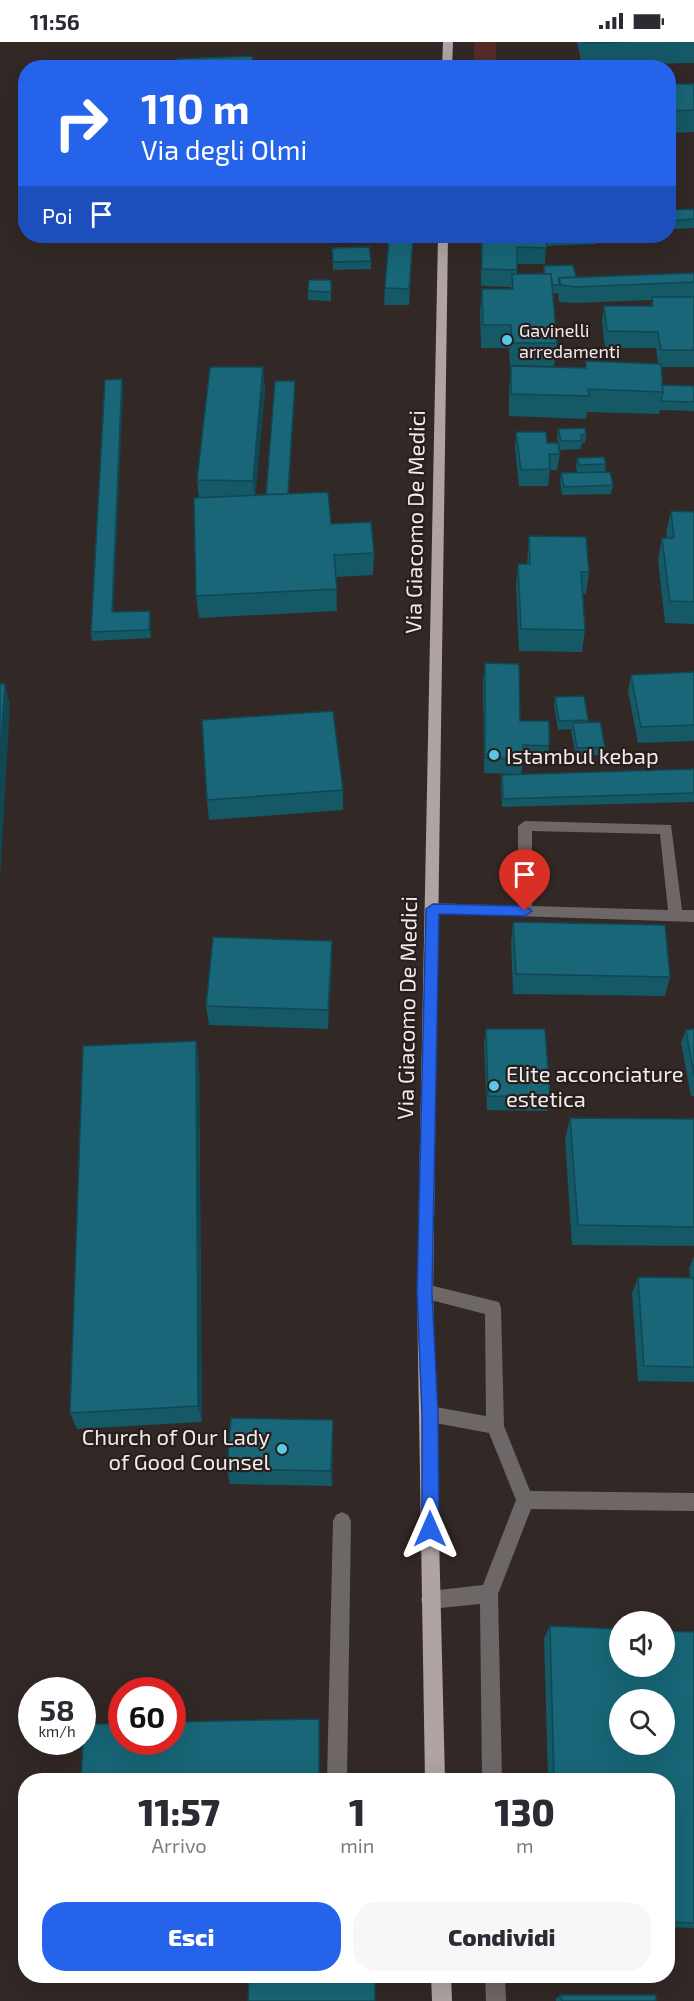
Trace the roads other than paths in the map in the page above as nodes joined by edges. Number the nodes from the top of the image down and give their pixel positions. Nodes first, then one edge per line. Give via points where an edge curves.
1 (448, 42) edge
2 (447, 60) edge
3 (443, 243) edge
4 (433, 909) junction
5 (525, 911) junction
6 (676, 916) junction
7 (694, 916) edge
8 (425, 1292) junction
9 (430, 1414) junction
10 (495, 1426) junction
11 (525, 1500) junction
12 (694, 1502) edge
13 (342, 1521) dead end
14 (489, 1594) junction
15 (430, 1600) junction
16 (337, 1773) edge
17 (435, 1773) edge
18 (492, 1773) edge
19 (441, 1983) edge
20 (495, 1983) edge
21 (442, 2001) edge
22 (496, 2001) edge

1 - 2 main road
3 - 4 main road, Via Giacomo De Medici
4 - 5 street
4 - 8 main road, Via Giacomo De Medici
5 - 6 street
5 - 6 street via 525,826 666,829
6 - 7 street
8 - 9 main road, Via Giacomo De Medici
8 - 10 street via 493,1308
9 - 10 street
9 - 15 main road, Via Giacomo De Medici
10 - 11 street
11 - 12 street
11 - 14 street
13 - 16 street
14 - 15 street
14 - 18 street
15 - 17 main road, Via Giacomo De Medici
19 - 21 main road
20 - 22 street

